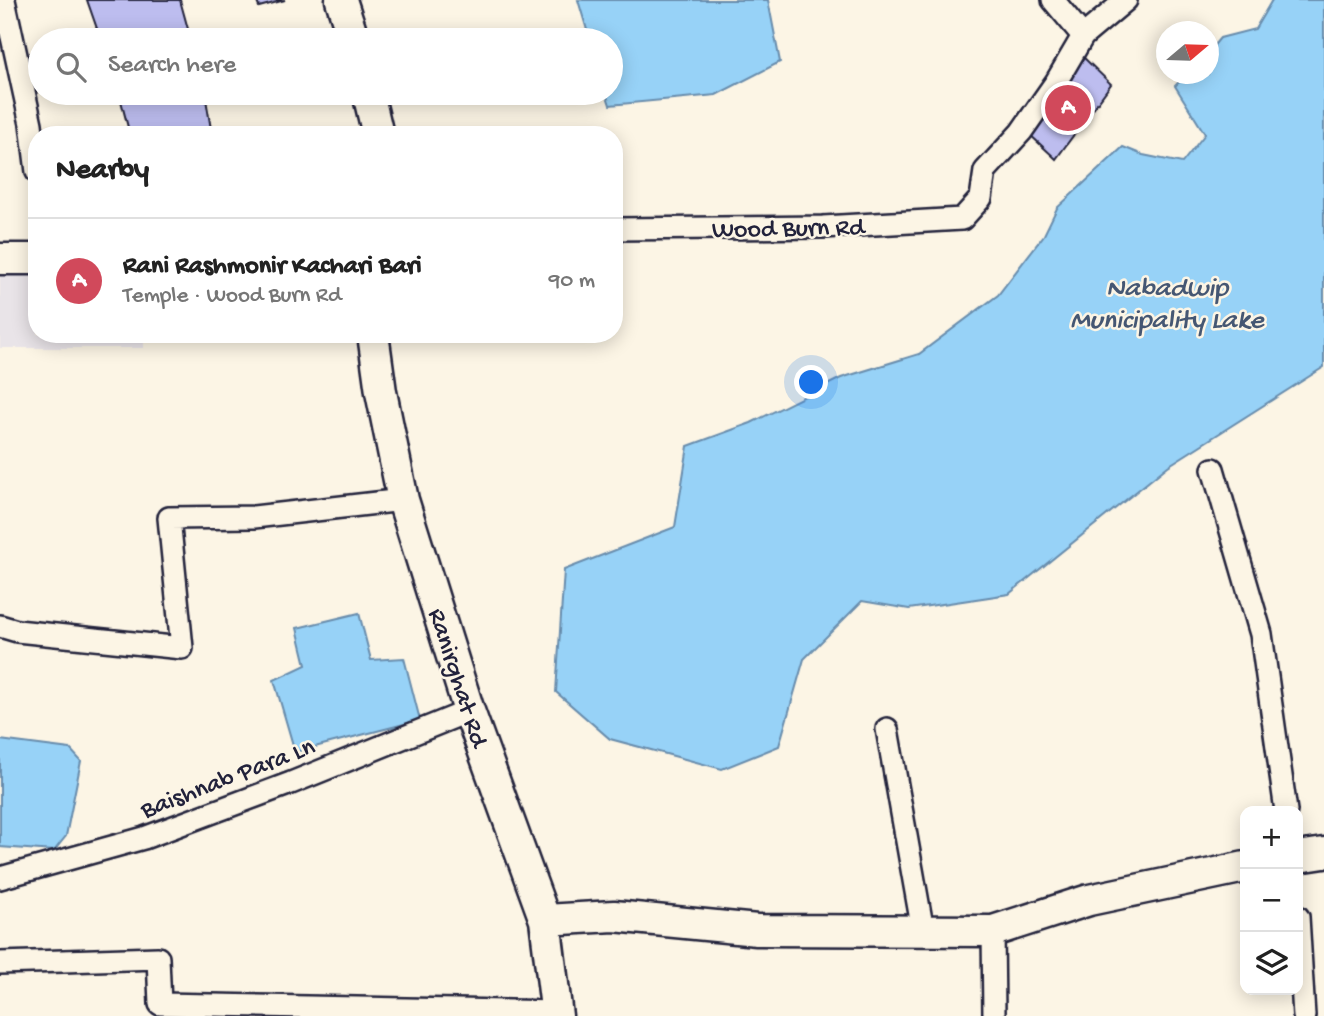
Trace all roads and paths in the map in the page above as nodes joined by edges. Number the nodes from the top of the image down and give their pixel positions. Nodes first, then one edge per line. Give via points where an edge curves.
1 (4, 0) edge
2 (341, 0) edge
3 (1053, 0) edge
4 (1126, 0) edge
5 (350, 28) edge
6 (1083, 36) junction
7 (9, 65) edge
8 (371, 105) edge
9 (31, 126) edge
10 (376, 126) edge
11 (623, 229) edge
12 (0, 259) edge
13 (28, 259) edge
14 (374, 343) edge
15 (1213, 469) dead end
16 (403, 500) junction
17 (0, 626) edge
18 (469, 711) junction
19 (887, 729) dead end
20 (1285, 806) edge
21 (1324, 853) edge
22 (1303, 856) edge
23 (1240, 868) edge
24 (0, 878) edge
25 (545, 920) junction
26 (923, 931) junction
27 (993, 932) junction
28 (1299, 932) edge
29 (0, 962) edge
30 (557, 1014) edge
31 (994, 1016) edge
32 (1304, 1016) edge

1 - 7 street
2 - 5 street
3 - 6 street
4 - 6 street
6 - 11 street, Wood Burn Rd via 1021,132 985,171 981,198 962,219 822,228
7 - 9 street
8 - 10 street
12 - 13 street
14 - 16 street, Ranirghat Rd
15 - 20 street via 1261,634
16 - 17 street via 254,517 169,517 182,648
16 - 18 street, Ranirghat Rd
18 - 24 street, Baishnab Para Ln via 144,838
18 - 25 street, Ranirghat Rd
19 - 26 street
21 - 22 street
23 - 27 street via 1089,900
25 - 26 street via 614,916 757,930
25 - 30 street, Ranirghat Rd
26 - 27 street
27 - 31 street
28 - 32 street
29 - 30 street via 158,958 160,1004

